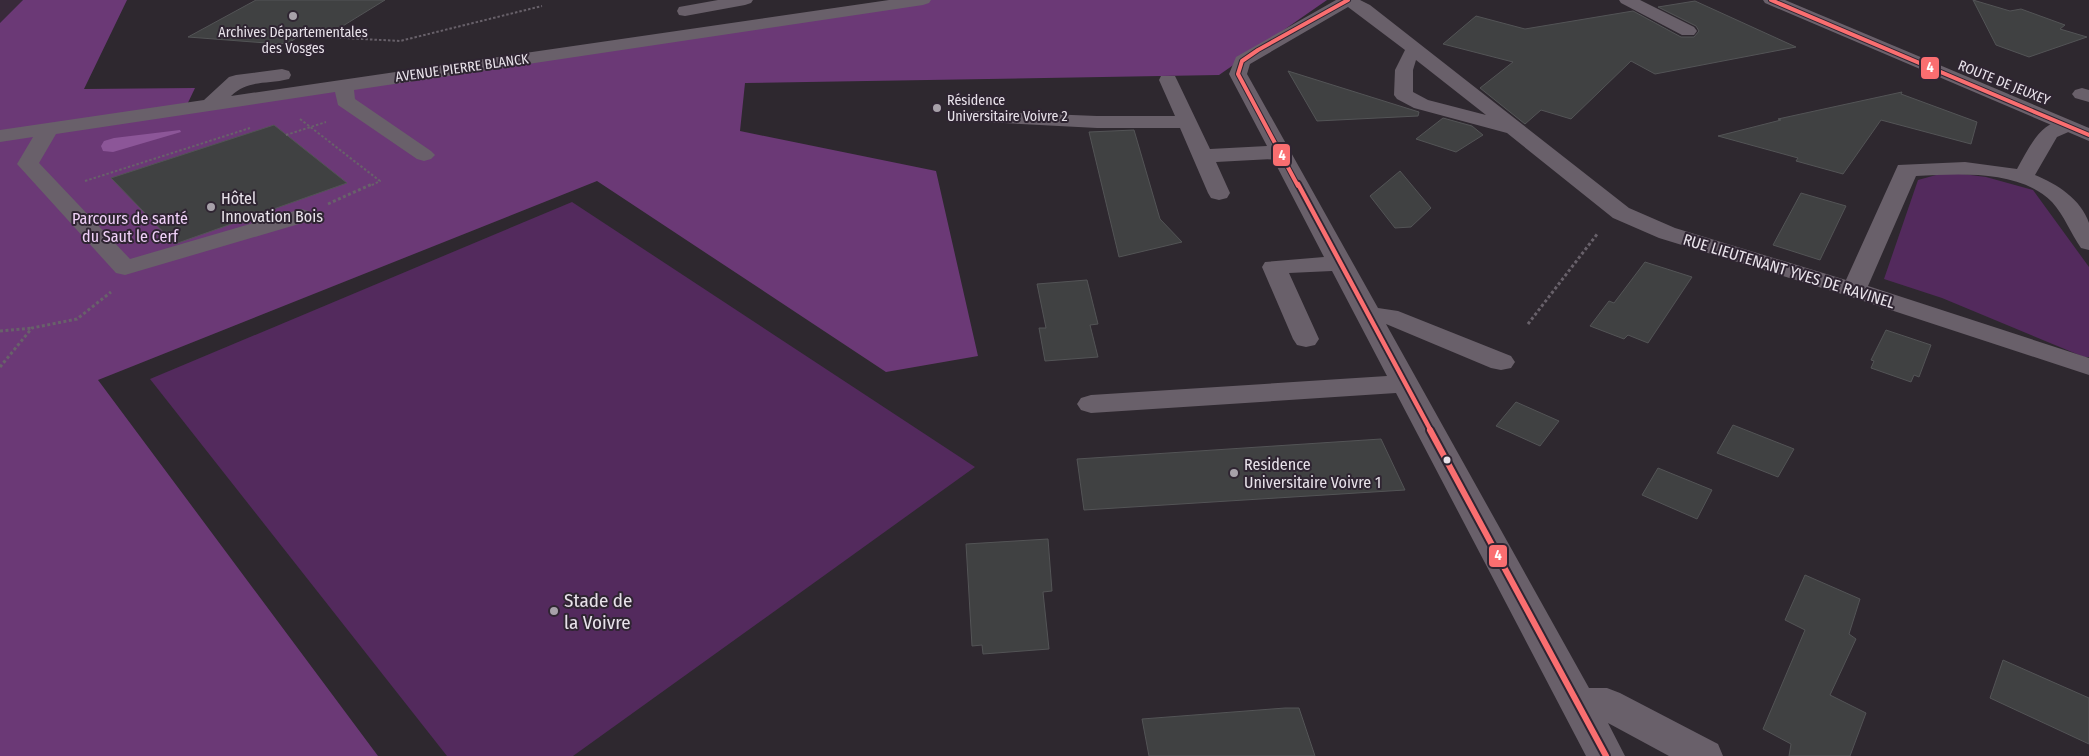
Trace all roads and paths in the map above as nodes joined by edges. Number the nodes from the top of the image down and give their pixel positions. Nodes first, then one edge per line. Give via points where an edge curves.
1 (745, 0) edge
2 (923, 0) edge
3 (1348, 0) edge
4 (1627, 0) edge
5 (1771, 0) edge
6 (1810, 0) edge
7 (542, 6) dead end
8 (681, 6) edge
9 (1688, 31) dead end
10 (701, 34) junction
11 (325, 37) dead end
12 (494, 45) dead end
13 (596, 49) junction
14 (1416, 50) junction
15 (302, 72) dead end
16 (1168, 80) dead end
17 (344, 85) junction
18 (212, 104) junction
19 (360, 110) junction
20 (295, 114) dead end
21 (974, 116) dead end
22 (2089, 117) edge
23 (1188, 122) junction
24 (258, 126) dead end
25 (2066, 126) junction
26 (311, 127) junction
27 (50, 128) junction
28 (1513, 128) junction
29 (286, 135) dead end
30 (2089, 135) edge
31 (0, 136) edge
32 (1280, 152) junction
33 (424, 155) dead end
34 (1203, 156) junction
35 (2023, 177) junction
36 (53, 191) junction
37 (1219, 193) dead end
38 (1621, 213) junction
39 (301, 216) joint
40 (2089, 243) edge
41 (143, 262) junction
42 (1340, 264) junction
43 (1854, 290) junction
44 (1368, 316) junction
45 (1528, 324) dead end
46 (32, 328) junction
47 (0, 331) edge
48 (1306, 339) dead end
49 (1501, 362) dead end
50 (0, 367) edge
51 (2089, 367) edge
52 (1404, 384) junction
53 (1091, 404) dead end
54 (1577, 704) junction
55 (1606, 756) edge
56 (1704, 756) edge

1 - 8 street
2 - 10 street, AVENUE PIERRE BLANCK
3 - 14 street, RUE LIEUTENANT YVES DE RAVINEL
3 - 32 street via 1242,61 1238,74
4 - 9 street
5 - 25 main road, ROUTE DE JEUXEY
6 - 22 main road, ROUTE DE JEUXEY
7 - 11 path via 400,41
8 - 10 street
10 - 13 street, AVENUE PIERRE BLANCK
12 - 13 street via 583,33
13 - 17 street, AVENUE PIERRE BLANCK
14 - 28 street, RUE LIEUTENANT YVES DE RAVINEL
14 - 28 street, RUE LIEUTENANT YVES DE RAVINEL via 1402,74 1404,95 1421,104 1494,126
15 - 18 street via 236,81
16 - 23 street
17 - 18 street, AVENUE PIERRE BLANCK
17 - 19 street via 345,101
18 - 27 street, AVENUE PIERRE BLANCK
19 - 26 path
19 - 33 street
20 - 26 path
21 - 23 street via 1097,122
23 - 34 street
24 - 36 path
25 - 30 main road, ROUTE DE JEUXEY
25 - 35 street via 2049,133
26 - 29 path
26 - 39 path via 380,181
27 - 31 street, AVENUE PIERRE BLANCK
27 - 36 street via 28,164
28 - 38 street, RUE LIEUTENANT YVES DE RAVINEL
32 - 34 street
32 - 42 street
34 - 37 street
35 - 40 street via 2059,196
35 - 43 street via 1972,168 1906,170
36 - 41 street via 125,268
38 - 43 street, RUE LIEUTENANT YVES DE RAVINEL via 1667,233
38 - 45 path via 1594,237
39 - 41 street
41 - 46 path via 77,319
42 - 44 street
42 - 48 street via 1274,267
43 - 51 street, RUE LIEUTENANT YVES DE RAVINEL
44 - 49 street via 1389,316
44 - 52 street
46 - 47 path
46 - 50 path
52 - 53 street
52 - 54 street
54 - 55 street
54 - 56 street via 1607,704

